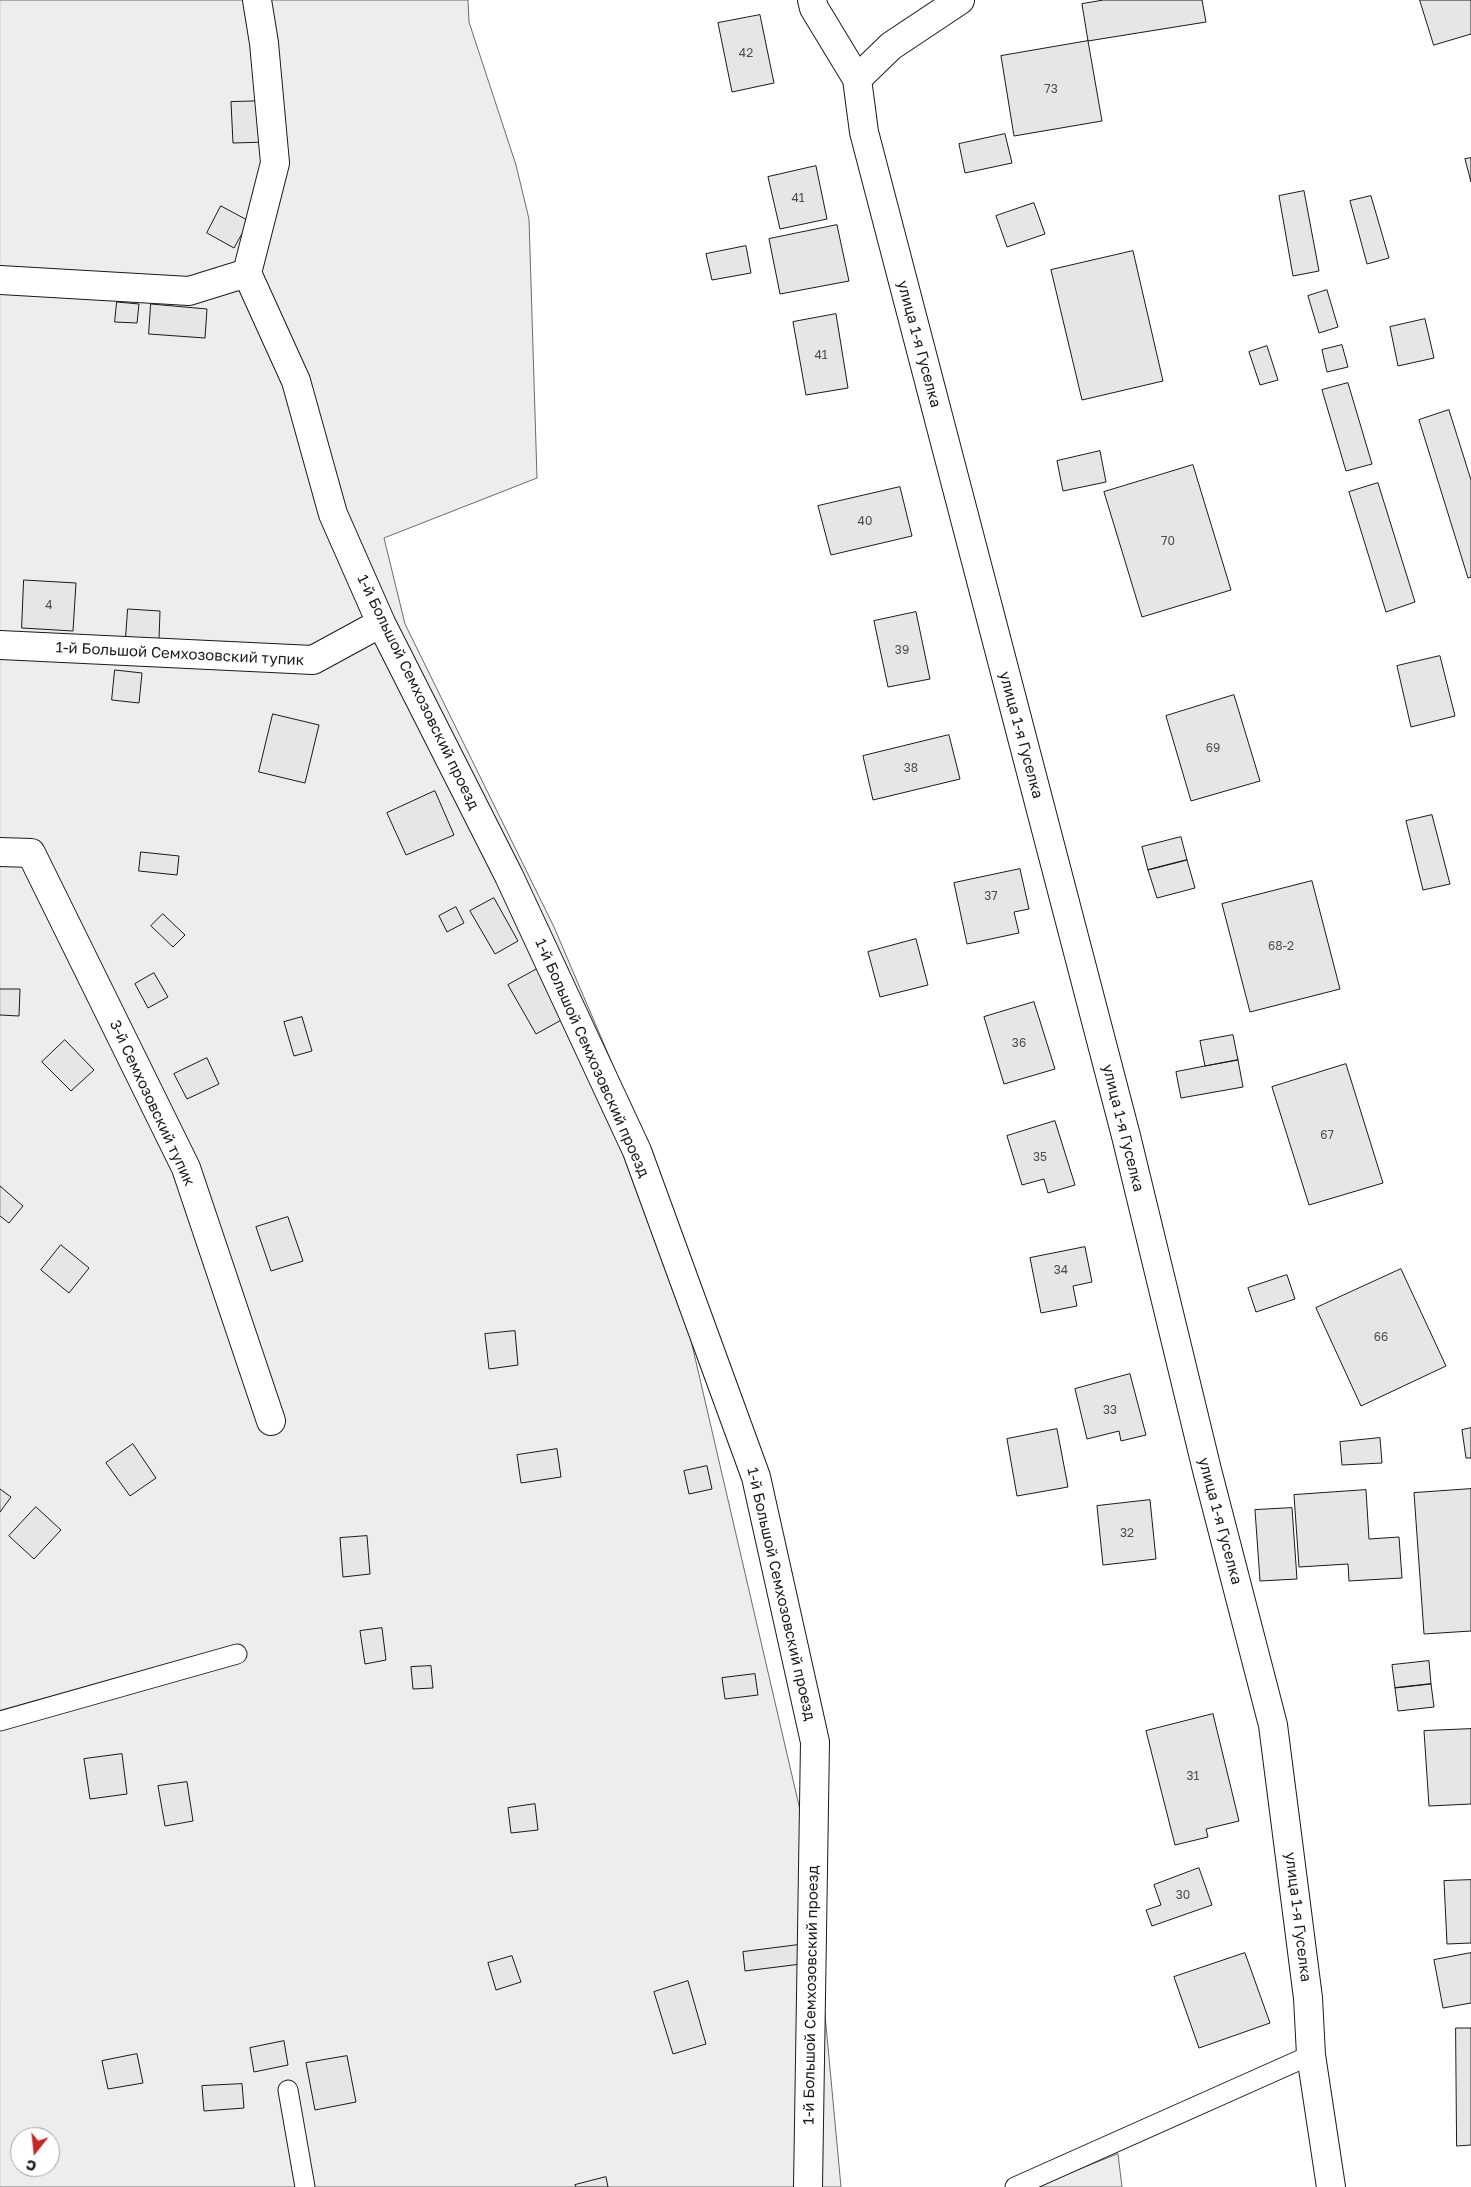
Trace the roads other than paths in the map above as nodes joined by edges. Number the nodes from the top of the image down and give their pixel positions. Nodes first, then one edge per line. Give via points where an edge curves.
1 (257, 0) edge
2 (812, 0) edge
3 (960, 0) edge
4 (857, 79) junction
5 (247, 273) junction
6 (0, 280) edge
7 (381, 623) junction
8 (0, 645) edge
9 (0, 852) edge
10 (270, 1421) dead end
11 (237, 1654) dead end
12 (0, 1721) edge
13 (1311, 2055) junction
14 (288, 2090) dead end
15 (305, 2187) edge
16 (808, 2187) edge
17 (1015, 2187) edge
18 (1331, 2187) edge

1 - 5 street via 275,163
2 - 4 street, улица 1-я Гуселка
3 - 4 street via 891,46
4 - 13 street, улица 1-я Гуселка via 864,132 1126,1136 1207,1470 1274,1725 1308,1998
5 - 6 street via 189,291
5 - 7 street, 1-й Большой Семхозовский проезд via 296,381 334,514
7 - 8 street, 1-й Большой Семхозовский тупик via 313,660
7 - 16 street, 1-й Большой Семхозовский проезд via 509,876 637,1152 756,1478 815,1742
9 - 10 street, 3-й Семхозовский тупик via 31,853 186,1168
11 - 12 lane
13 - 17 lane
13 - 18 street, улица 1-я Гуселка
14 - 15 lane

